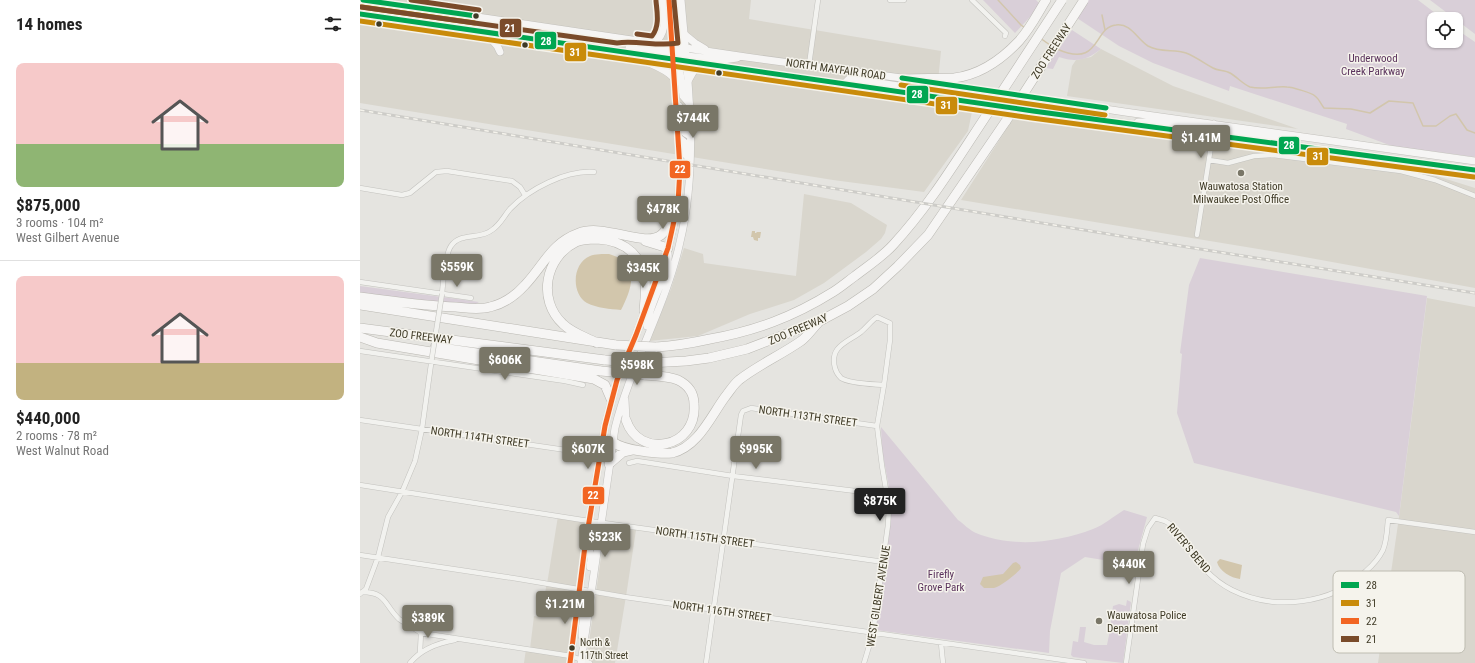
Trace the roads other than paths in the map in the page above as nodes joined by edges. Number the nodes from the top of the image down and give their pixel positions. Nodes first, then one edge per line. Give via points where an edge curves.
1 (363, 0) edge
2 (663, 0) edge
3 (669, 0) edge
4 (674, 0) edge
5 (681, 0) edge
6 (818, 0) edge
7 (890, 0) edge
8 (904, 0) edge
9 (972, 0) edge
10 (1046, 0) edge
11 (1062, 0) edge
12 (1084, 0) edge
13 (392, 4) junction
14 (360, 8) edge
15 (360, 14) edge
16 (421, 22) junction
17 (513, 22) junction
18 (475, 30) junction
19 (502, 34) junction
20 (684, 34) junction
21 (1005, 36) dead end
22 (611, 37) junction
23 (654, 44) junction
24 (617, 50) junction
25 (500, 52) dead end
26 (710, 52) junction
27 (679, 53) junction
28 (746, 57) junction
29 (706, 64) junction
30 (809, 65) junction
31 (674, 78) junction
32 (905, 79) junction
33 (688, 81) junction
34 (844, 83) junction
35 (951, 85) junction
36 (676, 100) junction
37 (689, 102) junction
38 (1101, 108) junction
39 (1033, 112) junction
40 (1120, 123) junction
41 (1214, 124) junction
42 (690, 136) junction
43 (1213, 136) junction
44 (678, 138) junction
45 (1311, 138) junction
46 (690, 160) junction
47 (1209, 160) junction
48 (1475, 161) edge
49 (1475, 170) edge
50 (594, 172) dead end
51 (360, 188) edge
52 (526, 195) junction
53 (1475, 196) edge
54 (676, 215) junction
55 (1197, 235) dead end
56 (630, 236) junction
57 (668, 248) junction
58 (678, 252) junction
59 (360, 282) edge
60 (442, 294) junction
61 (360, 297) edge
62 (471, 298) dead end
63 (360, 306) edge
64 (644, 311) junction
65 (820, 321) junction
66 (360, 328) edge
67 (647, 335) junction
68 (360, 337) edge
69 (597, 343) junction
70 (360, 351) edge
71 (432, 359) junction
72 (583, 385) dead end
73 (884, 385) junction
74 (625, 392) junction
75 (611, 399) junction
76 (360, 420) edge
77 (626, 420) joint
78 (606, 422) junction
79 (877, 426) junction
80 (422, 429) junction
81 (612, 442) junction
82 (634, 450) junction
83 (600, 455) junction
84 (629, 463) dead end
85 (609, 464) junction
86 (733, 476) junction
87 (360, 486) edge
88 (402, 492) junction
89 (888, 496) junction
90 (589, 521) junction
91 (601, 522) junction
92 (1475, 532) edge
93 (587, 538) junction
94 (723, 540) junction
95 (360, 555) edge
96 (378, 557) junction
97 (884, 562) junction
98 (1366, 571) edge
99 (580, 590) junction
100 (592, 592) junction
101 (361, 593) edge
102 (1333, 593) edge
103 (714, 610) junction
104 (421, 633) junction
105 (873, 633) junction
106 (458, 639) junction
107 (942, 643) junction
108 (584, 645) junction
109 (420, 652) junction
110 (570, 659) edge
111 (581, 661) edge
112 (410, 663) edge
113 (590, 663) edge
114 (706, 663) edge
115 (864, 663) edge
116 (942, 663) edge
117 (1084, 663) edge
118 (1126, 663) edge

1 - 13 main road, NORTH MAYFAIR ROAD
2 - 23 main road via 663,30
3 - 27 main road
4 - 27 main road
5 - 20 main road
6 - 30 street
7 - 8 street
9 - 21 street via 1001,27 1006,33
10 - 32 highway via 1020,40 992,63 973,73 954,78
11 - 69 highway, ZOO FREEWAY, bridge via 933,196 887,251 872,264 834,292 760,328 730,336 656,347
12 - 65 highway, ZOO FREEWAY, bridge via 959,192 928,235 872,289
13 - 14 main road via 380,11
13 - 17 main road, NORTH MAYFAIR ROAD
15 - 16 main road, NORTH MAYFAIR ROAD
16 - 17 main road via 453,21 496,28
16 - 18 main road, NORTH MAYFAIR ROAD
17 - 22 main road, NORTH MAYFAIR ROAD
18 - 19 main road, NORTH MAYFAIR ROAD
18 - 25 main road via 494,41
19 - 22 main road via 506,31 516,31 563,38
19 - 24 main road, NORTH MAYFAIR ROAD
20 - 26 main road
20 - 27 main road
22 - 23 main road, NORTH MAYFAIR ROAD
23 - 27 main road, NORTH MAYFAIR ROAD
24 - 27 main road, NORTH MAYFAIR ROAD
24 - 31 main road via 666,71
26 - 27 main road, NORTH MAYFAIR ROAD
26 - 28 main road, NORTH MAYFAIR ROAD
27 - 28 main road via 723,60
27 - 29 main road, NORTH MAYFAIR ROAD
27 - 31 main road
27 - 33 main road
27 - 37 main road via 683,96
28 - 30 main road, NORTH MAYFAIR ROAD
29 - 33 main road via 696,67
29 - 34 main road, NORTH MAYFAIR ROAD
30 - 32 main road, NORTH MAYFAIR ROAD
31 - 36 main road
32 - 35 main road, NORTH MAYFAIR ROAD
33 - 37 main road
34 - 35 main road via 853,79 905,87
34 - 39 main road, NORTH MAYFAIR ROAD
35 - 38 main road, NORTH MAYFAIR ROAD
36 - 42 main road via 685,133
36 - 44 main road
37 - 42 main road
38 - 39 main road via 1085,113 1042,106 1036,107
38 - 41 main road, NORTH MAYFAIR ROAD
39 - 40 main road, NORTH MAYFAIR ROAD
40 - 41 main road via 1151,122 1205,130
40 - 43 main road, NORTH MAYFAIR ROAD
41 - 43 street
41 - 45 main road, NORTH MAYFAIR ROAD
42 - 46 main road
43 - 45 main road via 1220,132 1275,139
43 - 47 street
43 - 49 main road, NORTH MAYFAIR ROAD
44 - 46 main road via 684,142 686,155
44 - 54 main road via 680,181
45 - 48 main road, NORTH MAYFAIR ROAD
46 - 58 main road via 688,199
47 - 53 street via 1228,163 1254,156 1273,155 1394,170 1435,180
47 - 55 street
50 - 52 street via 577,172 541,186
51 - 52 street via 402,195 410,193 436,172 447,171 512,181
52 - 60 street via 492,231 463,237 450,246
54 - 56 highway via 665,231 657,237 650,239
54 - 57 main road
56 - 57 highway
56 - 61 highway via 606,230 579,232 555,247 527,284 516,294 491,307 423,306
57 - 58 main road
57 - 64 main road
57 - 67 main road via 669,258 652,307
58 - 67 main road
59 - 60 street
60 - 62 street
60 - 71 street, bridge
63 - 69 highway, ZOO FREEWAY
64 - 69 highway via 644,273 640,263 628,249 621,244 604,240 587,239 572,245 560,254 552,266 546,288 548,302 562,323
64 - 75 main road
65 - 66 highway, ZOO FREEWAY, bridge via 724,356 649,363 605,360
65 - 82 highway via 802,340 739,380 690,444 670,453
67 - 74 main road
68 - 75 highway via 377,344 594,379 607,387
68 - 77 highway, bridge via 676,379 689,388 694,396 693,421 686,433 677,440 652,444 640,439
70 - 71 street
71 - 72 street
71 - 80 street
73 - 73 street, WEST GILBERT AVENUE via 840,377 833,363 834,353 838,347 863,331 877,317 890,323
73 - 79 street, WEST GILBERT AVENUE
74 - 77 main road
74 - 81 main road
75 - 78 main road
76 - 80 street, NORTH 114TH STREET
78 - 81 main road via 608,436
78 - 83 main road
79 - 86 street, NORTH 113TH STREET via 745,409 741,415
79 - 89 street, WEST GILBERT AVENUE
80 - 83 street, NORTH 114TH STREET
80 - 88 street via 415,461
81 - 82 highway
81 - 85 main road
82 - 85 highway via 623,452
83 - 90 main road
84 - 86 street via 644,462
85 - 91 main road
86 - 89 street
86 - 94 street
87 - 88 street, NORTH 115TH STREET
88 - 90 street, NORTH 115TH STREET
88 - 96 street via 388,517
89 - 97 street, WEST GILBERT AVENUE
90 - 91 street, NORTH 115TH STREET
90 - 93 main road
91 - 94 street, NORTH 115TH STREET
91 - 100 main road
92 - 98 street, RIVER'S BEND via 1388,520 1381,553
93 - 99 main road
93 - 100 main road via 591,559 588,583
94 - 97 street, NORTH 115TH STREET
94 - 103 street
95 - 96 street, NORTH 116TH STREET
96 - 99 street, NORTH 116TH STREET
96 - 101 street via 366,589
97 - 105 street, WEST GILBERT AVENUE
99 - 100 street, NORTH 116TH STREET
99 - 108 main road via 585,599 582,622
99 - 110 main road
100 - 103 street, NORTH 116TH STREET
100 - 108 main road
101 - 104 street via 370,592 385,599 400,619
102 - 118 street, RIVER'S BEND via 1304,601 1285,602 1255,598 1232,590 1201,566 1170,524 1155,518 1148,528 1143,544
103 - 105 street, NORTH 116TH STREET
103 - 114 street
104 - 106 street
104 - 109 street
105 - 107 street, NORTH 116TH STREET
105 - 115 street, WEST GILBERT AVENUE
106 - 109 street via 441,642
106 - 110 street
107 - 116 street
107 - 117 street, NORTH 116TH STREET
108 - 111 main road
109 - 112 street
110 - 111 street
111 - 113 street

